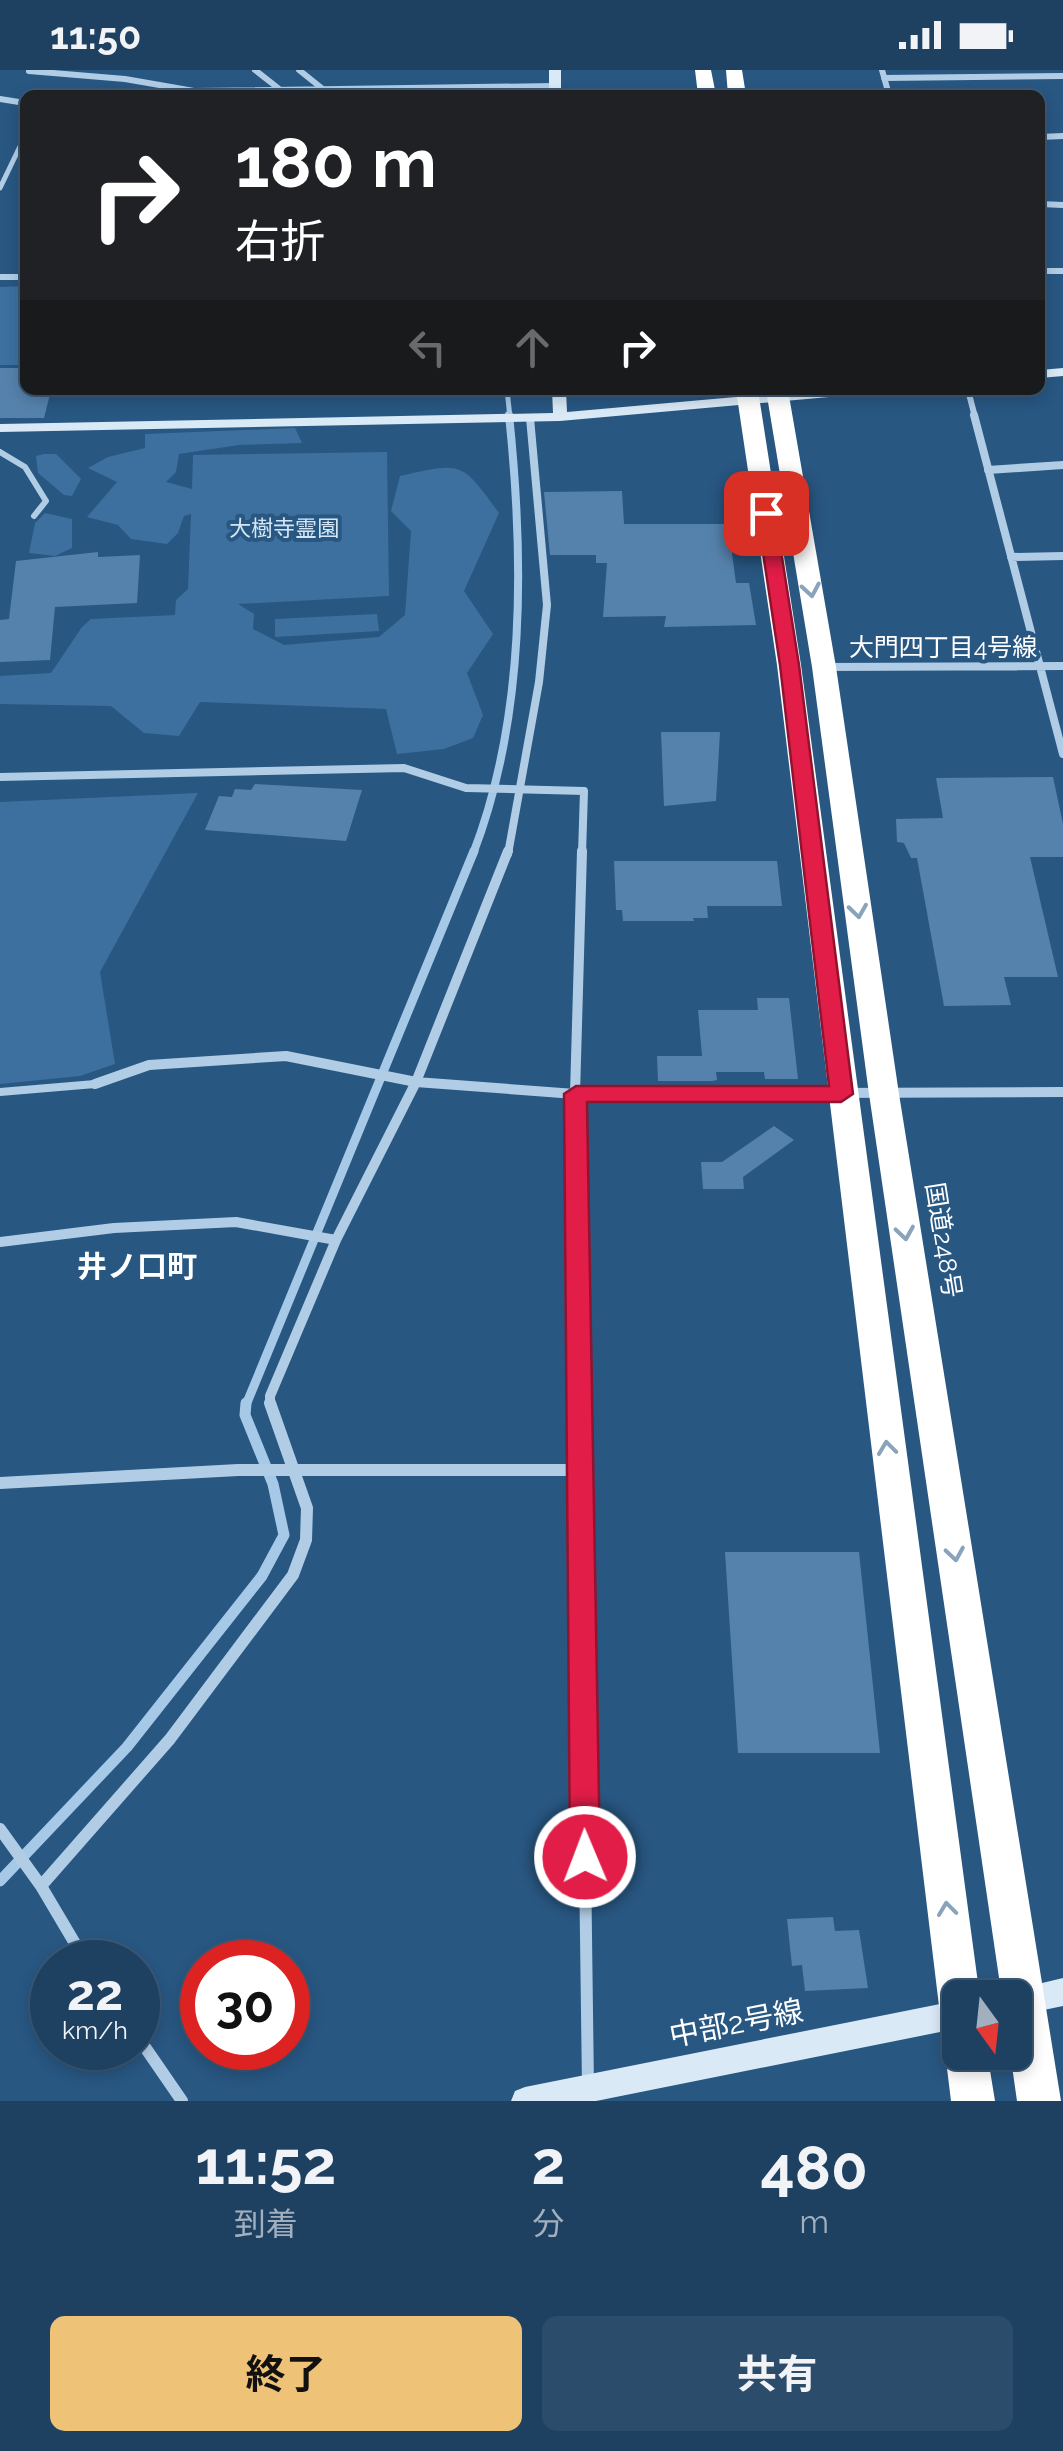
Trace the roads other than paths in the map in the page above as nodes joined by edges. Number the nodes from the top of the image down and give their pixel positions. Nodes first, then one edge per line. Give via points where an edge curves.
1 (18, 70) edge
2 (29, 70) edge
3 (255, 70) edge
4 (299, 70) edge
5 (883, 74) edge
6 (1063, 76) edge
7 (279, 89) junction
8 (188, 90) edge
9 (236, 90) edge
10 (295, 90) edge
11 (324, 90) edge
12 (20, 146) edge
13 (0, 188) edge
14 (560, 395) edge
15 (754, 395) edge
16 (763, 395) edge
17 (763, 395) edge
18 (969, 395) edge
19 (560, 417) junction
20 (530, 418) junction
21 (0, 428) edge
22 (0, 452) edge
23 (1063, 465) edge
24 (988, 470) junction
25 (34, 516) dead end
26 (1011, 556) junction
27 (1063, 556) edge
28 (1040, 666) junction
29 (1063, 666) edge
30 (824, 667) junction
31 (1063, 754) edge
32 (0, 778) edge
33 (522, 790) junction
34 (416, 1082) junction
35 (95, 1084) joint
36 (0, 1092) edge
37 (1063, 1092) edge
38 (576, 1094) junction
39 (841, 1094) junction
40 (884, 1094) junction
41 (336, 1240) junction
42 (0, 1242) edge
43 (296, 1470) junction
44 (579, 1470) junction
45 (0, 1483) edge
46 (4, 1834) edge
47 (41, 1886) junction
48 (73, 1940) edge
49 (957, 1980) edge
50 (1017, 1980) edge
51 (1063, 1992) edge
52 (1032, 1998) edge
53 (942, 2018) edge
54 (1032, 2064) edge
55 (160, 2069) edge
56 (969, 2070) edge
57 (588, 2095) edge
58 (182, 2101) edge
59 (526, 2101) edge
60 (973, 2101) edge
61 (1039, 2101) edge

1 - 2 street
2 - 8 street
3 - 7 street
4 - 11 street
5 - 6 street
7 - 9 street
7 - 10 street
12 - 13 lane
14 - 19 street
15 - 19 street
16 -> 30 highway, 国道248号
17 - 39 highway
18 - 24 street
19 - 20 street
20 - 21 street
20 - 33 street via 547,605
22 - 25 lane via 25,467 46,502
23 - 24 street
24 - 26 street
26 - 27 street
26 - 28 street
28 - 29 street, 大門四丁目4号線
28 - 30 street, 大門四丁目4号線
28 - 31 street
30 -> 40 highway, 国道248号
32 - 33 street via 404,768 466,788
33 - 34 street via 506,862
33 - 38 street via 584,790
34 - 35 street via 286,1056 149,1065
34 - 38 street
34 - 41 street
35 - 36 lane
37 - 40 street
38 - 39 street
38 - 44 street
39 - 40 street
49 -> 39 highway
40 -> 50 highway, 国道248号
41 - 42 street via 236,1222
41 - 43 street via 270,1396 269,1410
43 - 44 street
43 - 45 street
43 - 47 street via 311,1528 293,1575 170,1739
44 - 57 street
46 - 47 street
47 - 48 street
51 - 52 street
53 - 57 street, 中部2号線
54 - 61 highway, 国道248号
55 - 58 street
56 - 60 highway
57 - 59 street, 中部2号線

